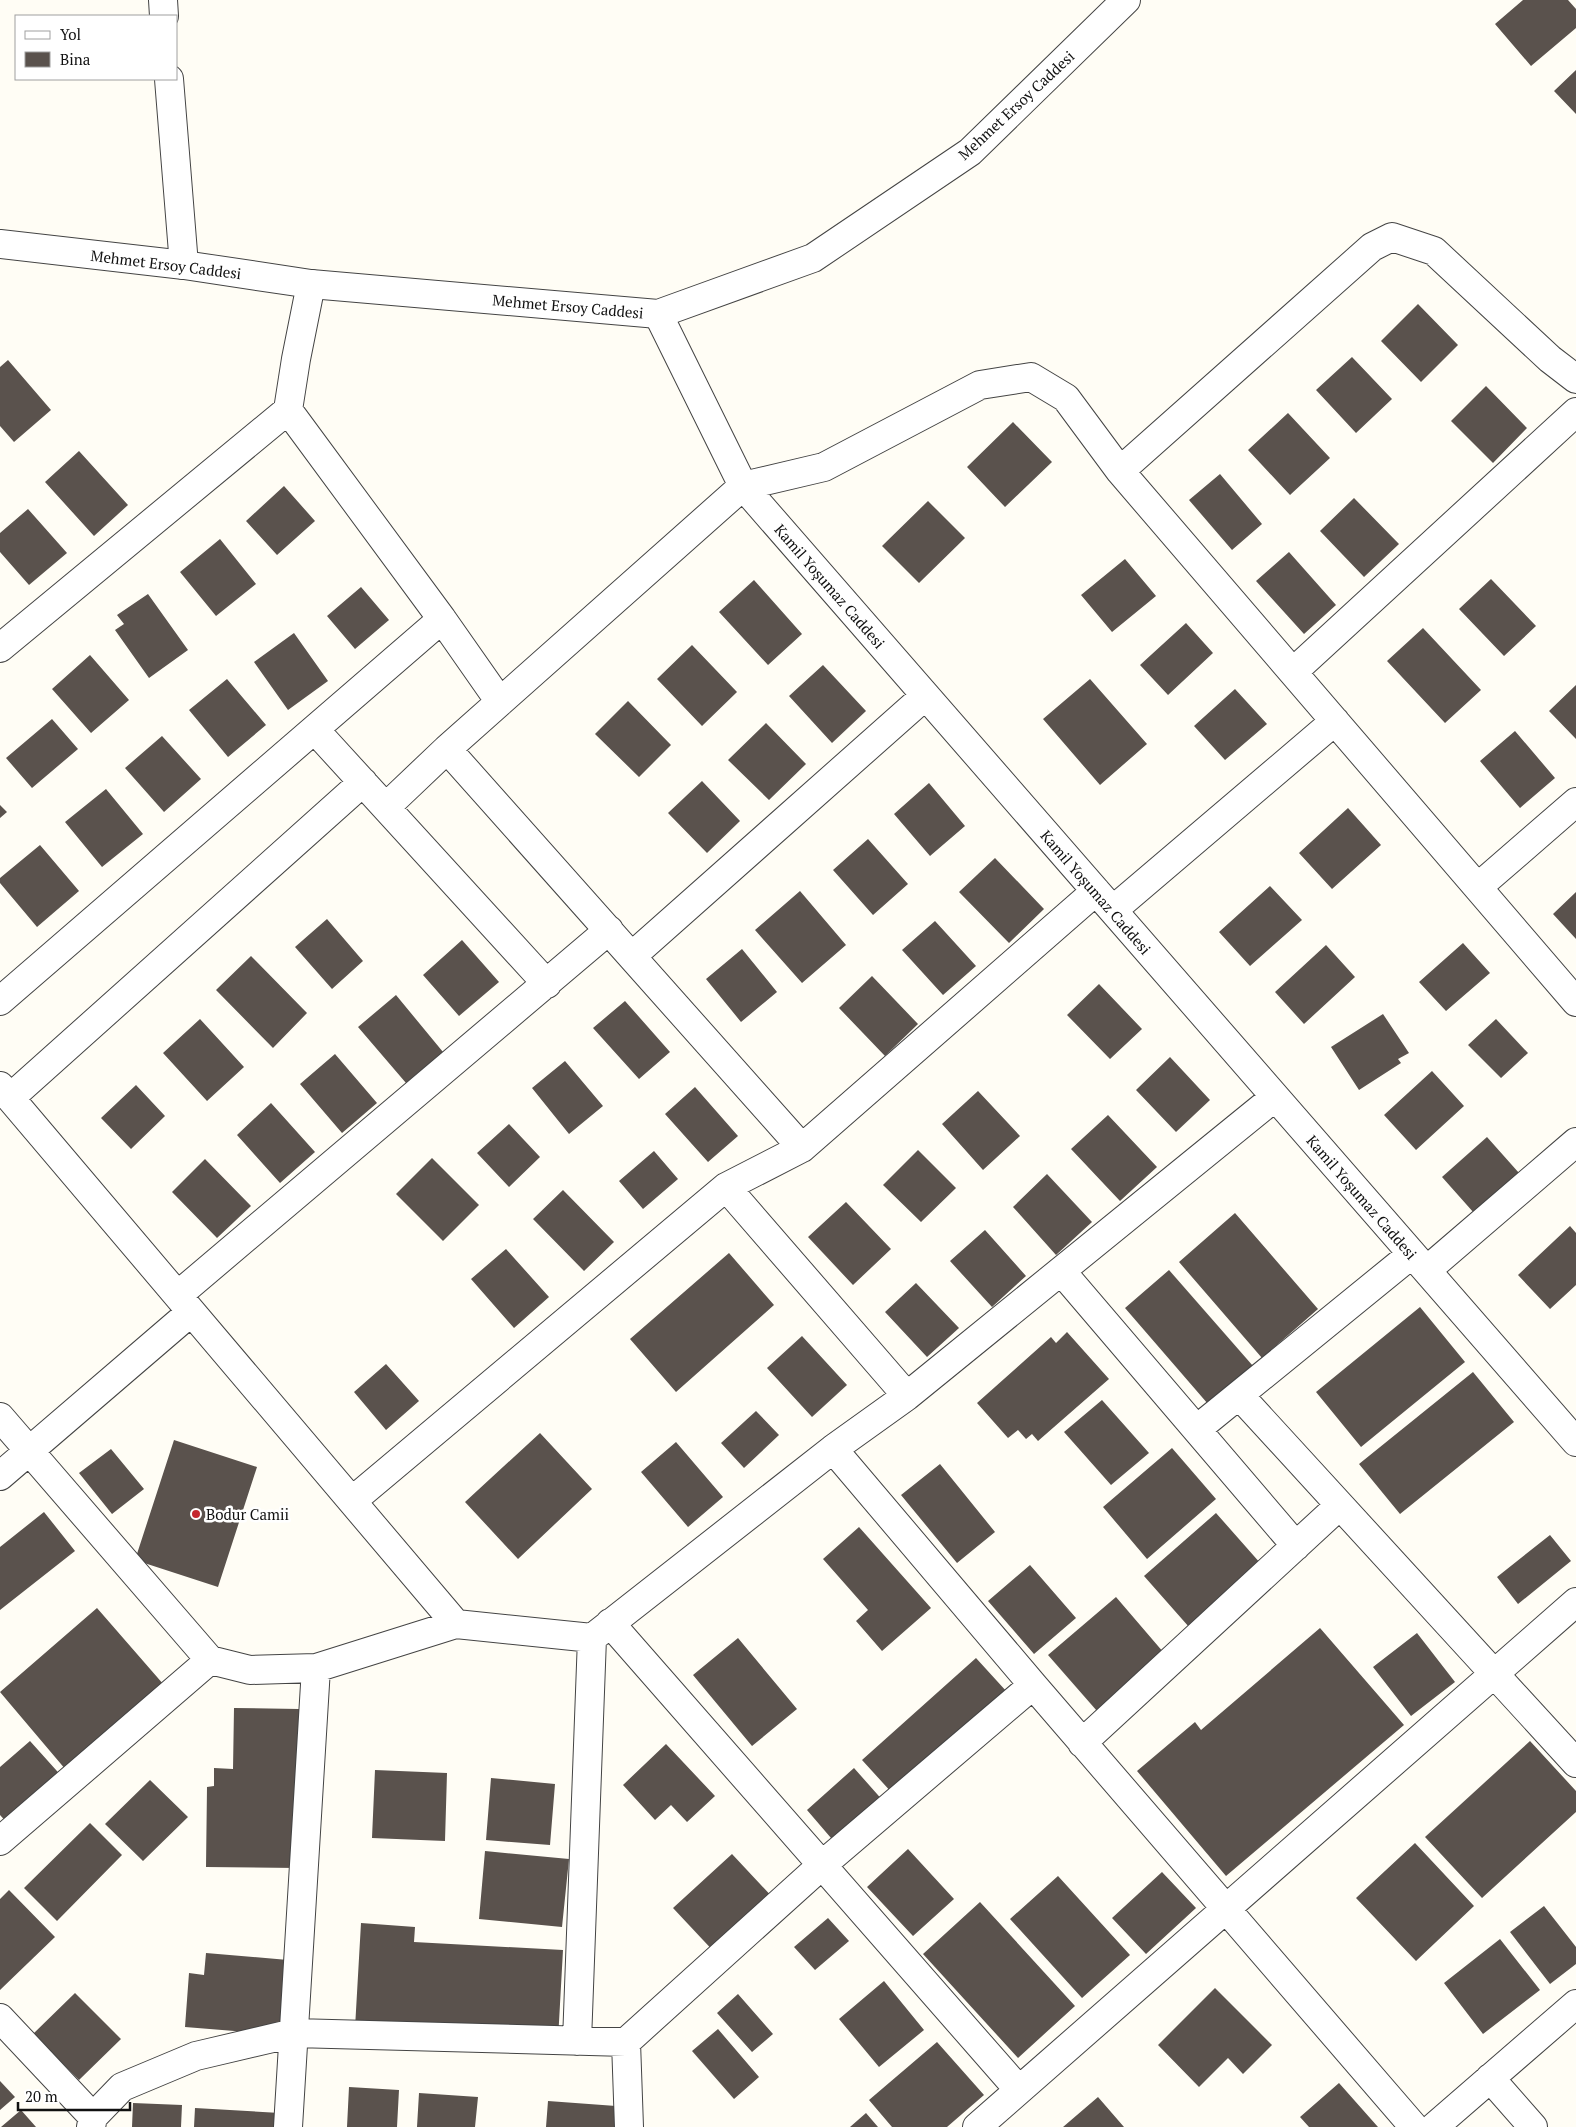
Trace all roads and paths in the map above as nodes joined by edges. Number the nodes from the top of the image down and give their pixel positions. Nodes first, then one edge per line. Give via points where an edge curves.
1 (163, 0) edge
2 (1126, 0) edge
3 (164, 15) edge
4 (169, 80) edge
5 (4, 249) edge
6 (184, 265) junction
7 (311, 284) junction
8 (658, 314) junction
9 (1576, 379) edge
10 (288, 410) junction
11 (1576, 412) edge
12 (1120, 471) junction
13 (743, 486) junction
14 (442, 619) junction
15 (0, 648) edge
16 (1293, 672) junction
17 (925, 696) junction
18 (500, 702) junction
19 (1335, 721) junction
20 (315, 730) junction
21 (447, 749) junction
22 (363, 782) junction
23 (1576, 802) edge
24 (386, 807) junction
25 (1478, 887) junction
26 (1104, 901) junction
27 (609, 930) junction
28 (632, 956) junction
29 (547, 984) junction
30 (0, 1001) edge
31 (1576, 1002) edge
32 (5, 1092) edge
33 (1275, 1097) junction
34 (1576, 1142) edge
35 (802, 1148) junction
36 (726, 1187) junction
37 (1419, 1262) junction
38 (1062, 1272) junction
39 (185, 1304) junction
40 (1239, 1395) junction
41 (907, 1396) junction
42 (0, 1417) edge
43 (1197, 1429) junction
44 (1576, 1442) edge
45 (833, 1449) junction
46 (30, 1450) junction
47 (0, 1476) edge
48 (352, 1501) junction
49 (1339, 1506) junction
50 (1296, 1546) junction
51 (1576, 1602) edge
52 (456, 1624) junction
53 (601, 1630) junction
54 (210, 1660) junction
55 (316, 1668) junction
56 (1494, 1674) junction
57 (1033, 1685) junction
58 (1082, 1743) junction
59 (1576, 1763) edge
60 (0, 1841) edge
61 (822, 1865) junction
62 (1226, 1909) junction
63 (1576, 2004) edge
64 (0, 2018) edge
65 (294, 2033) junction
66 (577, 2041) junction
67 (626, 2042) junction
68 (1490, 2078) junction
69 (1019, 2090) junction
70 (92, 2122) edge
71 (288, 2127) edge
72 (629, 2127) edge
73 (978, 2127) edge
74 (1414, 2127) edge
75 (1434, 2127) edge
76 (1533, 2127) edge

1 - 3 street
2 - 8 street, Mehmet Ersoy Caddesi via 970,152 813,258
4 - 6 street
5 - 6 street, Mehmet Ersoy Caddesi
6 - 7 street, Mehmet Ersoy Caddesi
7 - 8 street, Mehmet Ersoy Caddesi
7 - 10 street
8 - 13 street, Kamil Yoşumaz Caddesi
9 - 12 street via 1550,359 1434,251 1392,237 1372,247
10 - 14 street
10 - 15 street
11 - 16 street
12 - 13 street via 1066,398 1031,377 980,385 824,467
12 - 16 street
13 - 17 street, Kamil Yoşumaz Caddesi
13 - 18 street
14 - 18 street
14 - 20 street
16 - 19 street
17 - 26 street, Kamil Yoşumaz Caddesi
17 - 28 street
18 - 21 street
19 - 25 street
19 - 26 street
20 - 22 street
20 - 30 street
21 - 24 street
21 - 27 street
22 - 24 street
22 - 32 street
23 - 25 street
24 - 29 street
25 - 31 street
26 - 33 street, Kamil Yoşumaz Caddesi
26 - 35 street
27 - 28 street
27 - 29 street
28 - 35 street
29 - 39 street
32 - 39 street
33 - 37 street, Kamil Yoşumaz Caddesi
33 - 38 street
34 - 37 street
35 - 36 street
36 - 41 street
36 - 48 street
37 - 40 street
37 - 44 street, Kamil Yoşumaz Caddesi
38 - 41 street
38 - 43 street
39 - 46 street
39 - 48 street
40 - 43 street
40 - 49 street
41 - 45 street
42 - 46 street
43 - 50 street
45 - 53 street
45 - 57 street
46 - 47 street
46 - 54 street
48 - 52 street
49 - 50 street
49 - 56 street
50 - 58 street
51 - 56 street
52 - 53 street
52 - 55 street
53 - 61 street
53 - 66 street
54 - 55 street via 250,1670
54 - 60 street
55 - 65 street
56 - 59 street
56 - 62 street
57 - 58 street
57 - 61 street
58 - 62 street
61 - 67 street
61 - 69 street
62 - 69 street
62 - 74 street
63 - 68 street
64 - 70 street
65 - 66 street
65 - 70 street via 196,2056 122,2087
65 - 71 street
66 - 67 street
67 - 72 street
68 - 75 street
68 - 76 street
69 - 73 street

